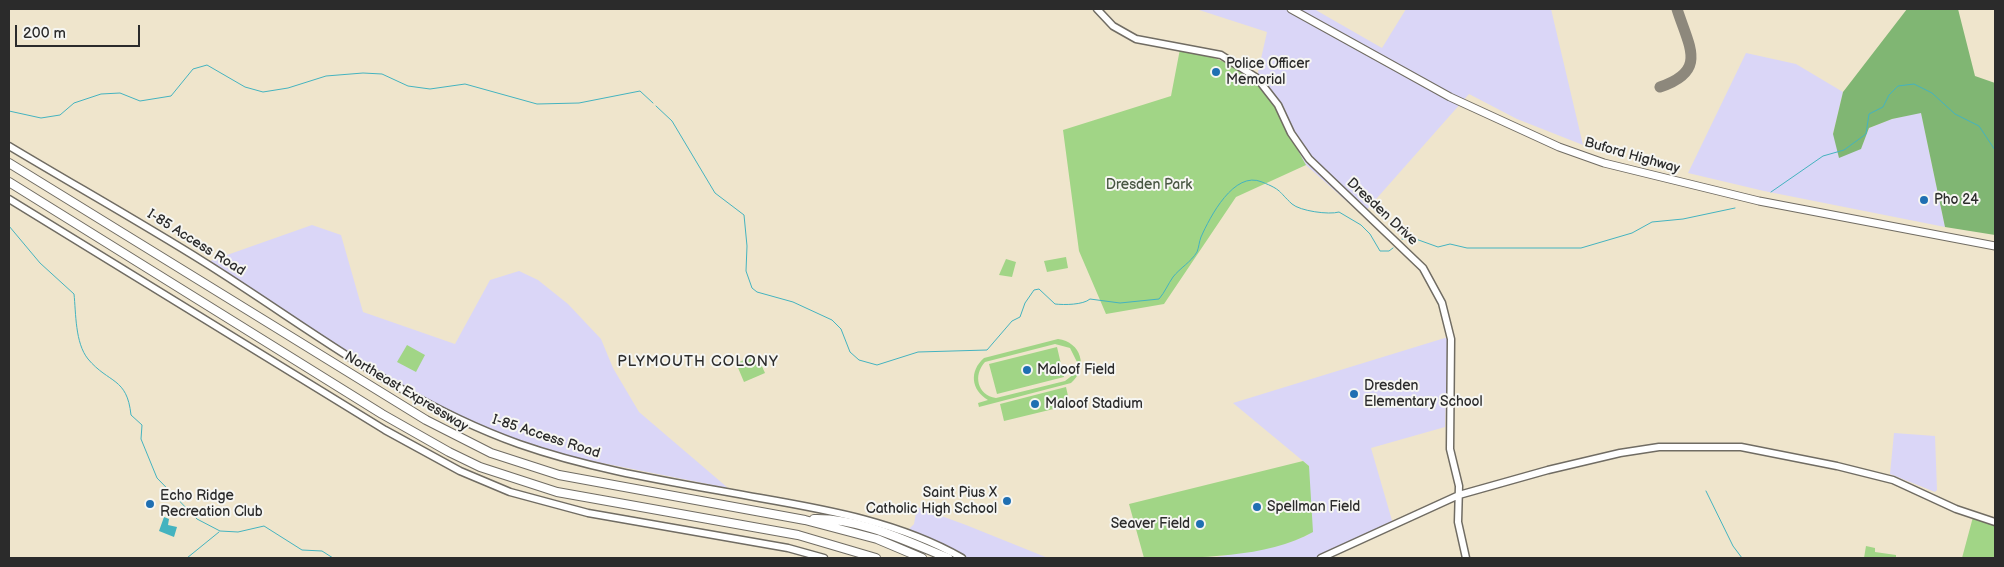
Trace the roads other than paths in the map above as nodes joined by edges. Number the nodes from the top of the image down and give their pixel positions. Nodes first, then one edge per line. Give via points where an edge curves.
1 (1097, 9) edge
2 (1291, 9) edge
3 (9, 146) edge
4 (9, 163) edge
5 (9, 182) edge
6 (9, 199) edge
7 (1995, 246) edge
8 (1458, 495) junction
9 (805, 520) junction
10 (1995, 522) edge
11 (824, 558) edge
12 (876, 558) edge
13 (922, 558) edge
14 (948, 558) edge
15 (962, 558) edge
16 (1320, 558) edge
17 (1466, 558) edge

1 - 8 main road, Dresden Drive via 1113,26 1136,39 1221,55 1253,75 1278,104 1291,133 1319,171 1423,268 1442,303 1451,339 1450,440
2 - 7 main road, Buford Highway via 1450,97 1559,147 1604,163 1759,201
3 - 15 main road, I-85 Access Road via 204,262 382,380 481,430 602,468 861,519 913,536
4 - 9 highway, Northeast Expressway via 404,407 491,453 559,474
5 - 12 highway via 382,414 480,466 557,492 798,535
6 - 11 main road via 392,435 481,482 588,513 788,548
8 - 10 main road via 1620,453 1660,447 1736,446 1880,475 1956,509
8 - 16 main road
8 - 17 main road, Dresden Drive via 1458,522
9 - 13 highway, Northeast Expressway via 877,539
9 - 14 highway via 829,519 853,524

